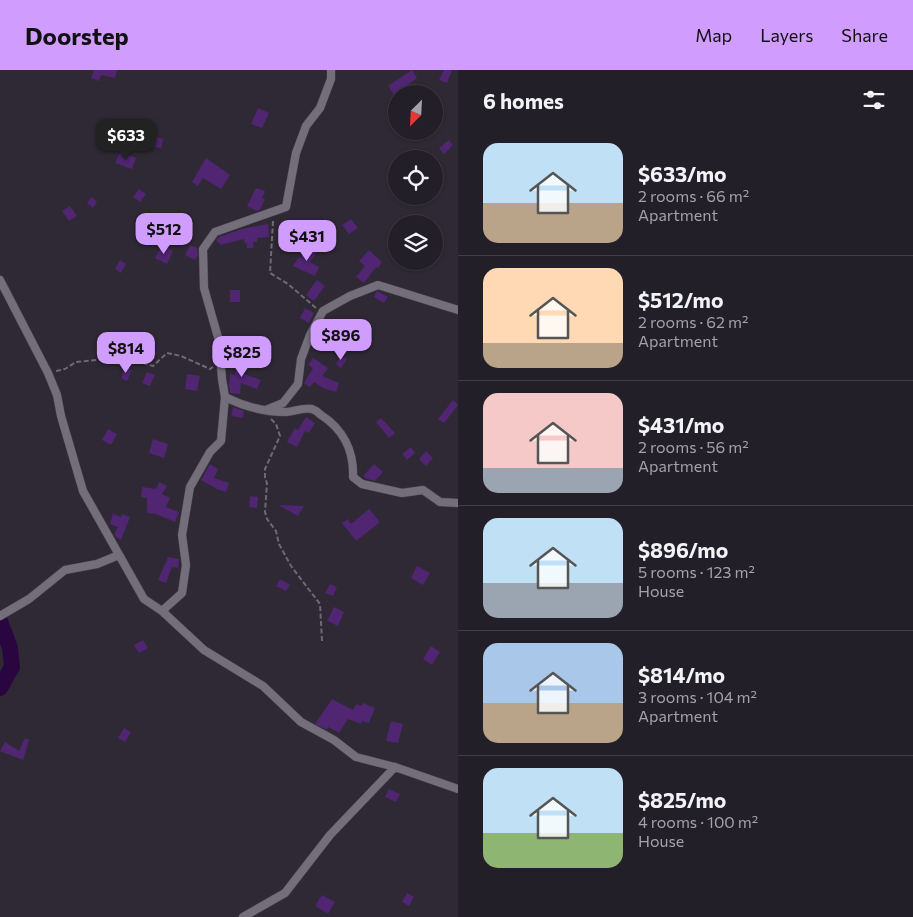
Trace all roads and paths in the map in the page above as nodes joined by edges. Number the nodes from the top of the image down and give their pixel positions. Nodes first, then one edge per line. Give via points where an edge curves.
1 (331, 70) edge
2 (274, 211) junction
3 (0, 280) edge
4 (458, 310) edge
5 (323, 311) junction
6 (221, 363) junction
7 (48, 373) junction
8 (225, 397) junction
9 (265, 410) junction
10 (458, 503) edge
11 (119, 555) junction
12 (162, 611) junction
13 (0, 616) edge
14 (322, 641) dead end
15 (395, 767) junction
16 (458, 789) edge
17 (243, 917) edge

1 - 2 street via 331,79 320,108 306,126 296,153 286,207
2 - 5 path via 270,273
2 - 6 street via 215,232 203,249 204,288 219,341
3 - 7 street
4 - 5 street via 378,285
5 - 9 street via 301,359 298,384 283,402
6 - 7 path via 210,369 167,353 153,366 124,356 76,362
6 - 8 street
7 - 11 street via 83,491
8 - 9 street
8 - 12 street via 221,440 210,452 190,487 182,535 186,565 182,593
9 - 10 street via 312,409 328,419 342,433 350,449 353,478 362,484 402,493 423,490 440,502
9 - 14 path via 276,424 280,436 266,469 265,512 291,566 320,604
11 - 12 street via 144,599
11 - 13 street via 97,564 65,570
12 - 15 street via 204,650 263,686 301,722 334,740 356,757
15 - 16 street
15 - 17 street via 330,835 285,893

